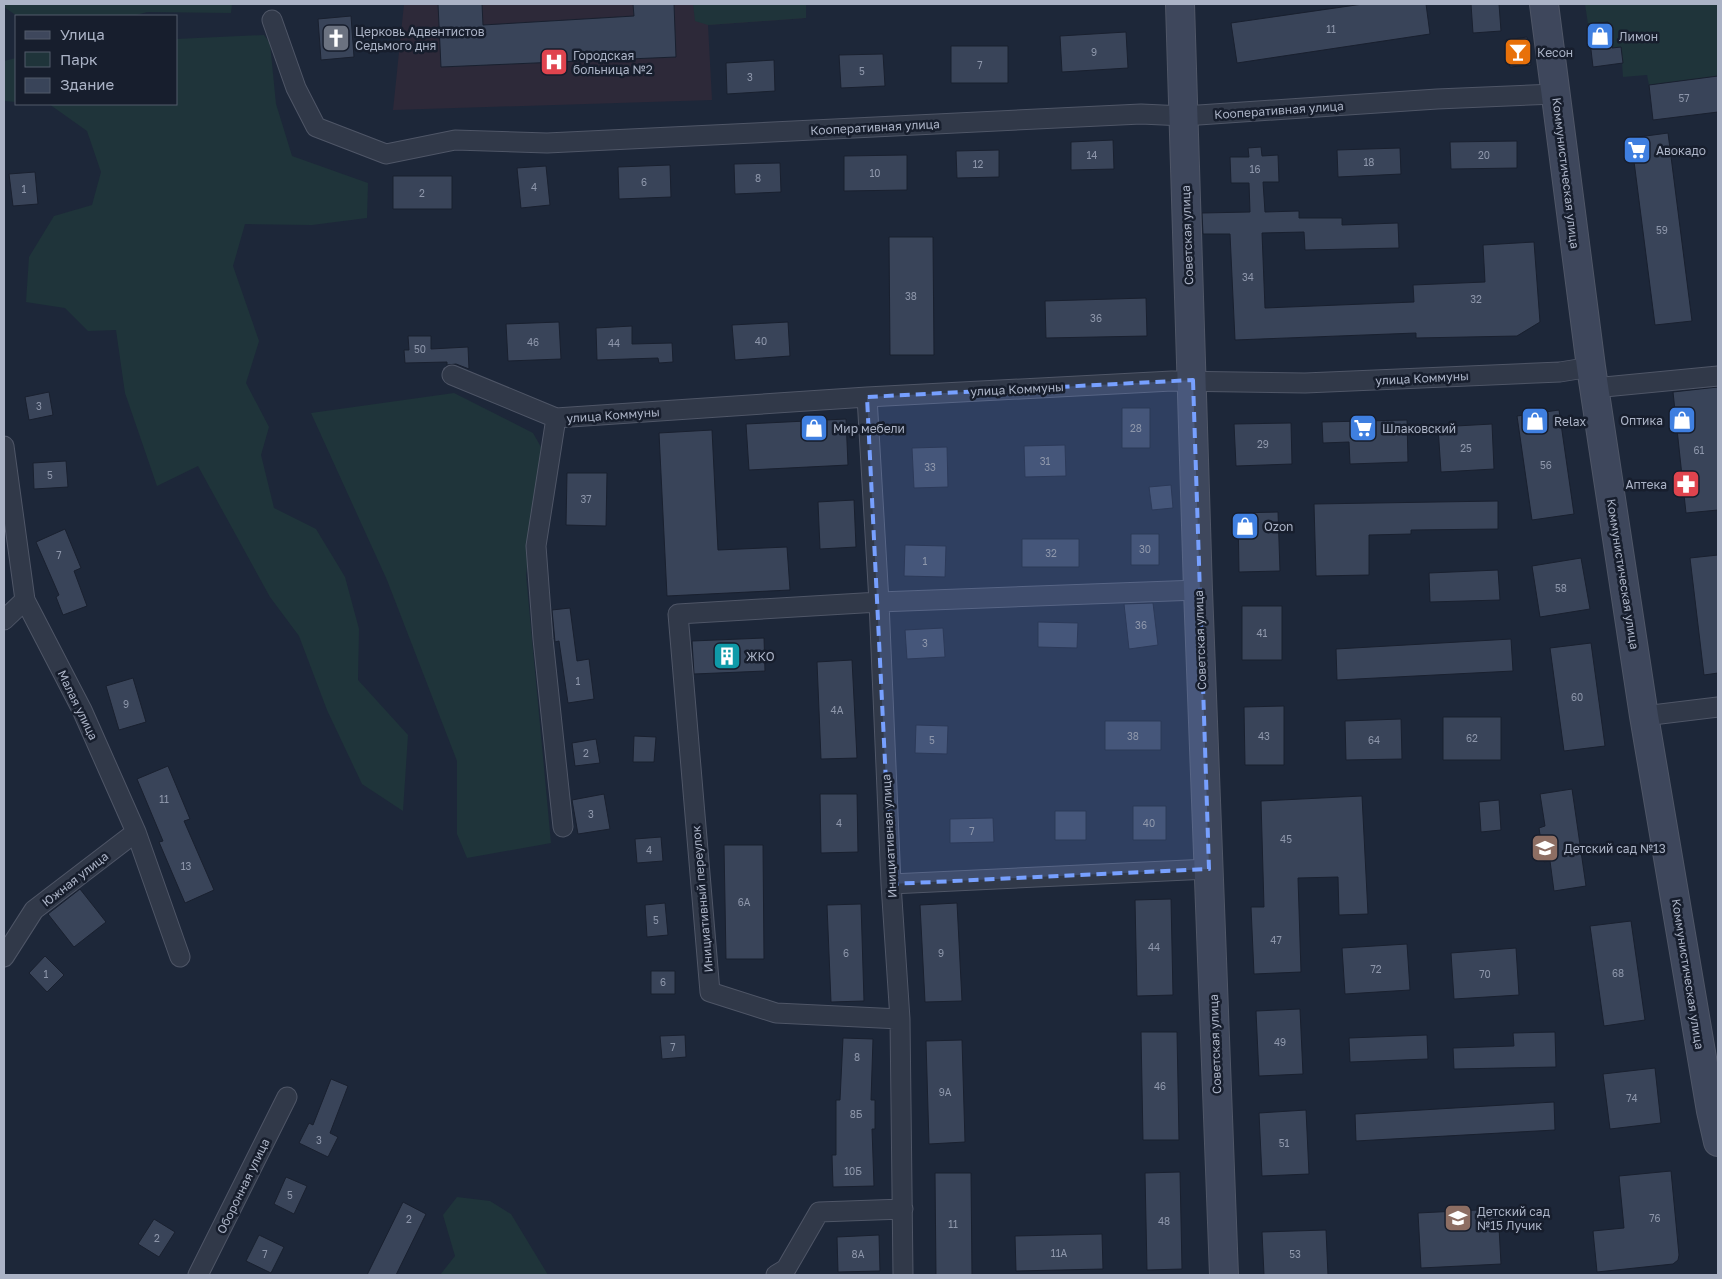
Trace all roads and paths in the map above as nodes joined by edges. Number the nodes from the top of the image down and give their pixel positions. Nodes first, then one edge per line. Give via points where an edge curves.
1 (1180, 4) edge
2 (1544, 4) edge
3 (272, 20) dead end
4 (1556, 94) junction
5 (1184, 116) junction
6 (452, 375) dead end
7 (1718, 376) edge
8 (1592, 378) junction
9 (1192, 380) junction
10 (867, 397) junction
11 (556, 418) junction
12 (4, 446) edge
13 (1198, 590) junction
14 (25, 600) junction
15 (880, 602) junction
16 (4, 620) edge
17 (1718, 707) edge
18 (1644, 716) junction
19 (563, 827) dead end
20 (136, 832) junction
21 (1209, 869) junction
22 (891, 884) junction
23 (4, 957) edge
24 (180, 957) dead end
25 (900, 1019) junction
26 (287, 1097) dead end
27 (1718, 1142) edge
28 (903, 1209) junction
29 (198, 1275) edge
30 (776, 1275) edge
31 (904, 1275) edge
32 (1224, 1275) edge

1 - 5 street, Советская улица
2 - 4 street, Коммунистическая улица
3 - 5 street, Кооперативная улица via 296,88 316,127 386,154 454,140 547,143 1141,114
4 - 5 street, Кооперативная улица
4 - 8 street, Коммунистическая улица
5 - 9 street, Советская улица
6 - 11 street, улица Коммуны
7 - 8 street, улица Коммуны
8 - 9 street, улица Коммуны via 1560,372 1305,383
8 - 18 street, Коммунистическая улица
9 - 10 street, улица Коммуны
9 - 13 street, Советская улица
10 - 11 street, улица Коммуны
10 - 15 street, Инициативная улица
11 - 19 street via 536,546 542,638
12 - 14 street, Малая улица
13 - 15 street
13 - 21 street, Советская улица
14 - 16 street
14 - 20 street, Малая улица via 82,710
15 - 22 street, Инициативная улица
15 - 25 street, Инициативный переулок via 678,614 710,992 776,1013
17 - 18 street
18 - 27 street, Коммунистическая улица
20 - 23 street, Южная улица via 34,910
20 - 24 street, Малая улица
21 - 22 street
21 - 32 street, Советская улица
22 - 25 street, Инициативная улица
25 - 28 street, Инициативная улица
26 - 29 street, Оборонная улица
28 - 30 street via 819,1212 786,1269
28 - 31 street, Инициативная улица

